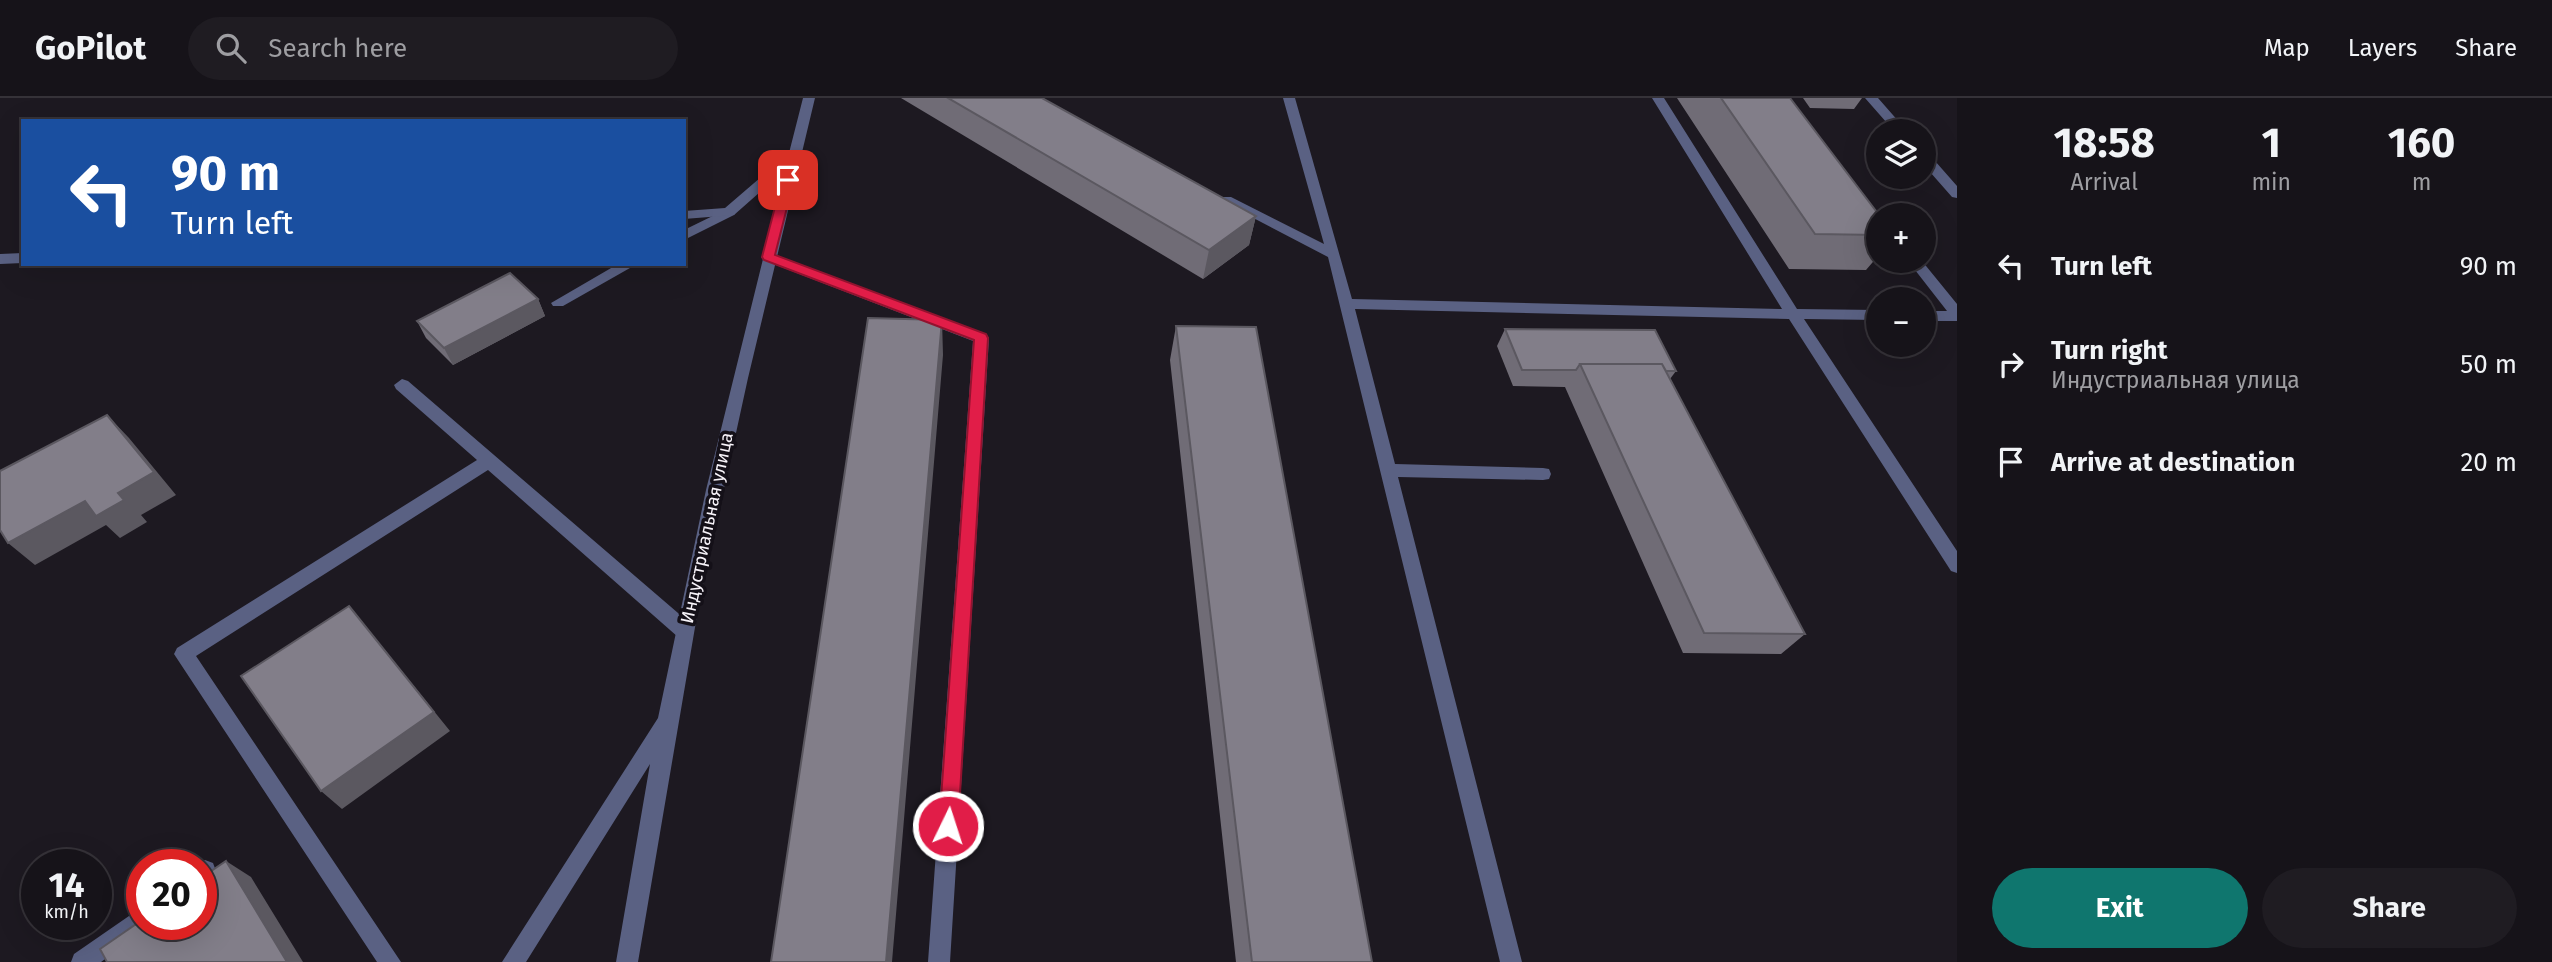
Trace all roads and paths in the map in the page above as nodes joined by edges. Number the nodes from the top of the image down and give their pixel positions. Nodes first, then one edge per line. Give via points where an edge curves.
1 (808, 98) edge
2 (1289, 98) edge
3 (1658, 98) edge
4 (1871, 98) edge
5 (1890, 119) edge
6 (794, 155) junction
7 (1936, 171) edge
8 (1210, 192) edge
9 (1957, 194) edge
10 (729, 212) junction
11 (686, 215) edge
12 (686, 235) edge
13 (1334, 255) junction
14 (768, 257) junction
15 (21, 258) edge
16 (0, 259) edge
17 (626, 266) edge
18 (1924, 273) edge
19 (558, 303) dead end
20 (1348, 304) junction
21 (1793, 314) junction
22 (1866, 315) edge
23 (1957, 315) edge
24 (1936, 316) edge
25 (402, 385) dead end
26 (489, 461) junction
27 (1390, 470) junction
28 (1543, 474) dead end
29 (1957, 566) edge
30 (685, 631) junction
31 (668, 717) junction
32 (126, 930) edge
33 (82, 962) edge
34 (390, 962) edge
35 (513, 962) edge
36 (627, 962) edge
37 (939, 962) edge
38 (1511, 962) edge

1 - 6 street, Индустриальная улица
2 - 13 street
3 - 21 street
4 - 5 street
6 - 10 street
6 - 14 street, Индустриальная улица
7 - 9 street
8 - 13 street
10 - 11 street
10 - 12 street
13 - 20 street
14 - 30 street, Индустриальная улица
14 - 37 street via 981,338
15 - 16 street
17 - 19 street
18 - 23 street
20 - 21 street
20 - 27 street
21 - 22 street
21 - 29 street
23 - 24 street
25 - 26 street
26 - 30 street
26 - 34 street via 184,654
27 - 28 street
27 - 38 street
30 - 31 street, Индустриальная улица
31 - 35 street
31 - 36 street, Индустриальная улица
32 - 33 street

